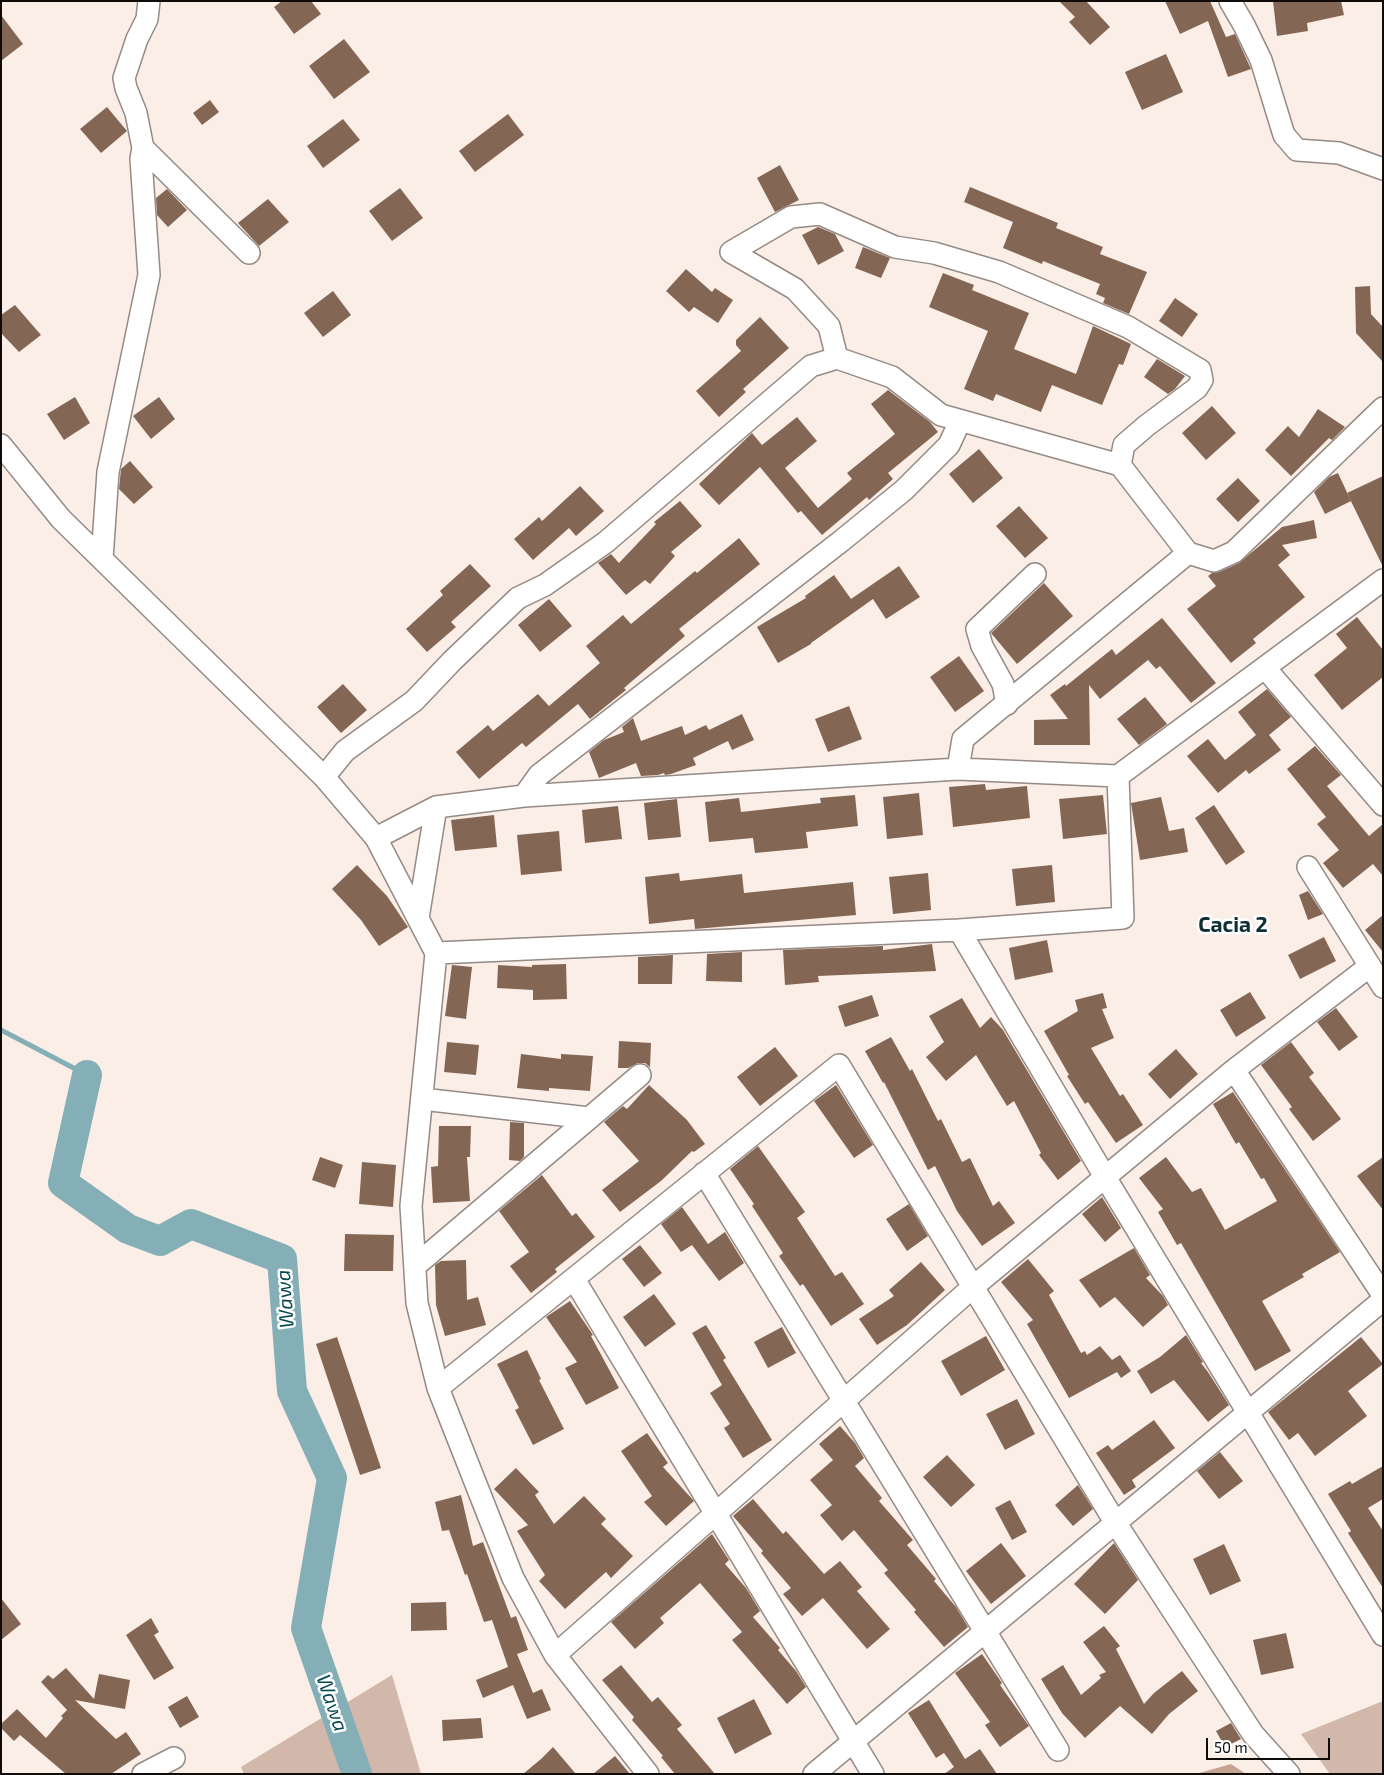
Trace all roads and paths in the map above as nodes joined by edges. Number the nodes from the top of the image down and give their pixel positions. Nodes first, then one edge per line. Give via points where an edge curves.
1 (149, 1) edge
2 (1230, 1) edge
3 (143, 148) junction
4 (1383, 169) edge
5 (249, 253) dead end
6 (837, 358) junction
7 (1383, 408) edge
8 (960, 421) junction
9 (1, 445) edge
10 (1120, 466) junction
11 (1188, 553) junction
12 (102, 559) junction
13 (1035, 574) dead end
14 (1379, 588) edge
15 (1265, 668) junction
16 (1007, 704) junction
17 (958, 769) junction
18 (1118, 776) junction
19 (324, 777) junction
20 (524, 796) junction
21 (1383, 805) edge
22 (436, 807) junction
23 (376, 838) junction
24 (1308, 867) dead end
25 (418, 918) junction
26 (959, 930) junction
27 (436, 953) junction
28 (1370, 966) junction
29 (1383, 987) edge
30 (1234, 1070) junction
31 (640, 1075) dead end
32 (422, 1099) junction
33 (589, 1118) junction
34 (704, 1173) junction
35 (1105, 1177) junction
36 (415, 1266) junction
37 (574, 1279) junction
38 (973, 1287) junction
39 (1383, 1296) edge
40 (1383, 1300) edge
41 (438, 1388) junction
42 (844, 1400) junction
43 (1248, 1412) junction
44 (716, 1513) junction
45 (1115, 1522) junction
46 (985, 1631) junction
47 (1383, 1636) edge
48 (555, 1655) junction
49 (854, 1741) junction
50 (1058, 1750) dead end
51 (174, 1758) dead end
52 (143, 1774) edge
53 (648, 1774) edge
54 (814, 1774) edge
55 (874, 1774) edge
56 (1289, 1774) edge

1 - 3 street via 147,19 124,78
2 - 4 street via 1261,60 1284,135 1297,150 1339,153
3 - 5 street
3 - 12 street via 148,275 108,472
6 - 8 street via 892,377 941,415
6 - 10 street via 828,326 794,289 731,252 791,217 820,214 896,247 934,253 999,272 1128,328 1200,370 1202,380 1197,388 1124,445
6 - 19 street via 811,366 606,542 545,585 518,598 414,701 344,751
7 - 11 street via 1234,552 1214,561
8 - 10 street
8 - 20 street via 949,445 904,490 539,775
9 - 12 street via 61,519
10 - 11 street
11 - 16 street
12 - 19 street
13 - 16 street via 977,629 982,646 1003,684
14 - 15 street
15 - 18 street
15 - 21 street
16 - 17 street via 963,739
17 - 18 street
17 - 20 street
18 - 26 street via 1123,918
19 - 23 street
20 - 22 street
22 - 23 street
22 - 25 street
23 - 25 street
24 - 28 street
25 - 27 street
26 - 27 street
26 - 35 street
27 - 32 street
28 - 29 street
28 - 30 street
30 - 35 street
30 - 39 street
31 - 33 street
32 - 33 street
32 - 36 street via 411,1206
33 - 36 street
34 - 37 street
34 - 38 street via 839,1065
34 - 42 street
35 - 38 street
35 - 43 street
36 - 41 street via 417,1303
37 - 41 street
37 - 44 street
38 - 42 street
38 - 45 street
40 - 43 street
41 - 48 street via 513,1578
42 - 44 street
42 - 46 street
43 - 45 street
43 - 47 street
44 - 48 street
44 - 49 street
45 - 46 street
45 - 56 street via 1253,1734
46 - 49 street
46 - 50 street
48 - 53 street
49 - 54 street
49 - 55 street
51 - 52 street

